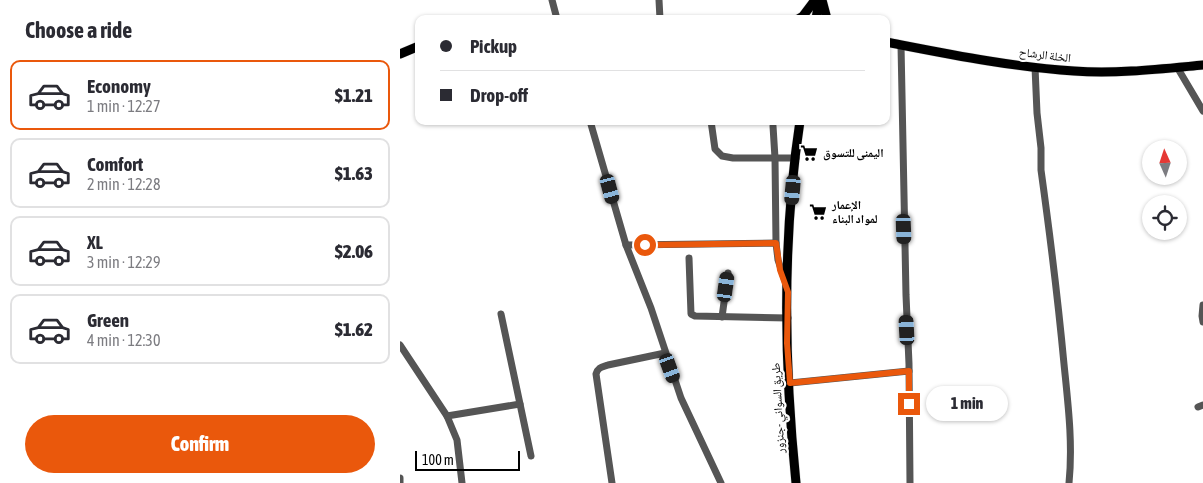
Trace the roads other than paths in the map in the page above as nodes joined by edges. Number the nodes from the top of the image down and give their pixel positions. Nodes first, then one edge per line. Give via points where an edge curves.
1 (552, 0) edge
2 (659, 0) edge
3 (815, 0) edge
4 (821, 0) edge
5 (556, 15) edge
6 (660, 15) edge
7 (804, 15) edge
8 (817, 15) edge
9 (826, 15) edge
10 (890, 43) edge
11 (901, 45) junction
12 (415, 48) edge
13 (400, 54) edge
14 (1203, 65) edge
15 (1035, 67) junction
16 (1177, 67) junction
17 (1203, 111) edge
18 (591, 125) edge
19 (712, 125) edge
20 (800, 125) edge
21 (773, 126) dead end
22 (775, 158) junction
23 (796, 158) junction
24 (776, 243) junction
25 (626, 245) junction
26 (689, 258) dead end
27 (728, 273) dead end
28 (788, 292) junction
29 (1203, 305) edge
30 (501, 314) dead end
31 (722, 317) junction
32 (788, 318) junction
33 (1203, 322) edge
34 (400, 345) edge
35 (665, 352) junction
36 (909, 371) junction
37 (790, 383) junction
38 (520, 404) junction
39 (447, 416) junction
40 (531, 456) dead end
41 (400, 478) edge
42 (400, 483) edge
43 (462, 483) edge
44 (612, 483) edge
45 (721, 483) edge
46 (796, 483) edge
47 (910, 483) edge
48 (1069, 483) edge

1 - 5 street
2 - 6 street
3 - 7 main road
4 - 8 main road
4 - 9 main road
10 - 11 main road, الخلة الرشاح
11 - 15 main road, الخلة الرشاح
11 - 36 street
12 - 13 main road
14 - 16 main road, الخلة الرشاح
15 - 16 main road, الخلة الرشاح via 1109,72
15 - 48 street via 1041,170 1070,437
16 - 17 street
18 - 25 street
19 - 22 street via 715,149 722,156
20 - 23 main road, طريق السواني -جنزور
21 - 22 street
22 - 23 street
22 - 24 street
23 - 28 main road, طريق السواني -جنزور
24 - 25 street
24 - 28 street via 780,270
25 - 35 street
26 - 31 street via 691,314
27 - 31 street
28 - 32 main road, طريق السواني -جنزور
29 - 33 street
30 - 38 street
31 - 32 street
32 - 37 main road, طريق السواني -جنزور
34 - 39 street
35 - 44 street via 617,362 597,370
35 - 45 street via 681,398
36 - 37 street
36 - 47 street
37 - 46 main road, طريق السواني -جنزور
38 - 39 street
38 - 40 street
39 - 43 street via 457,440
41 - 42 street

